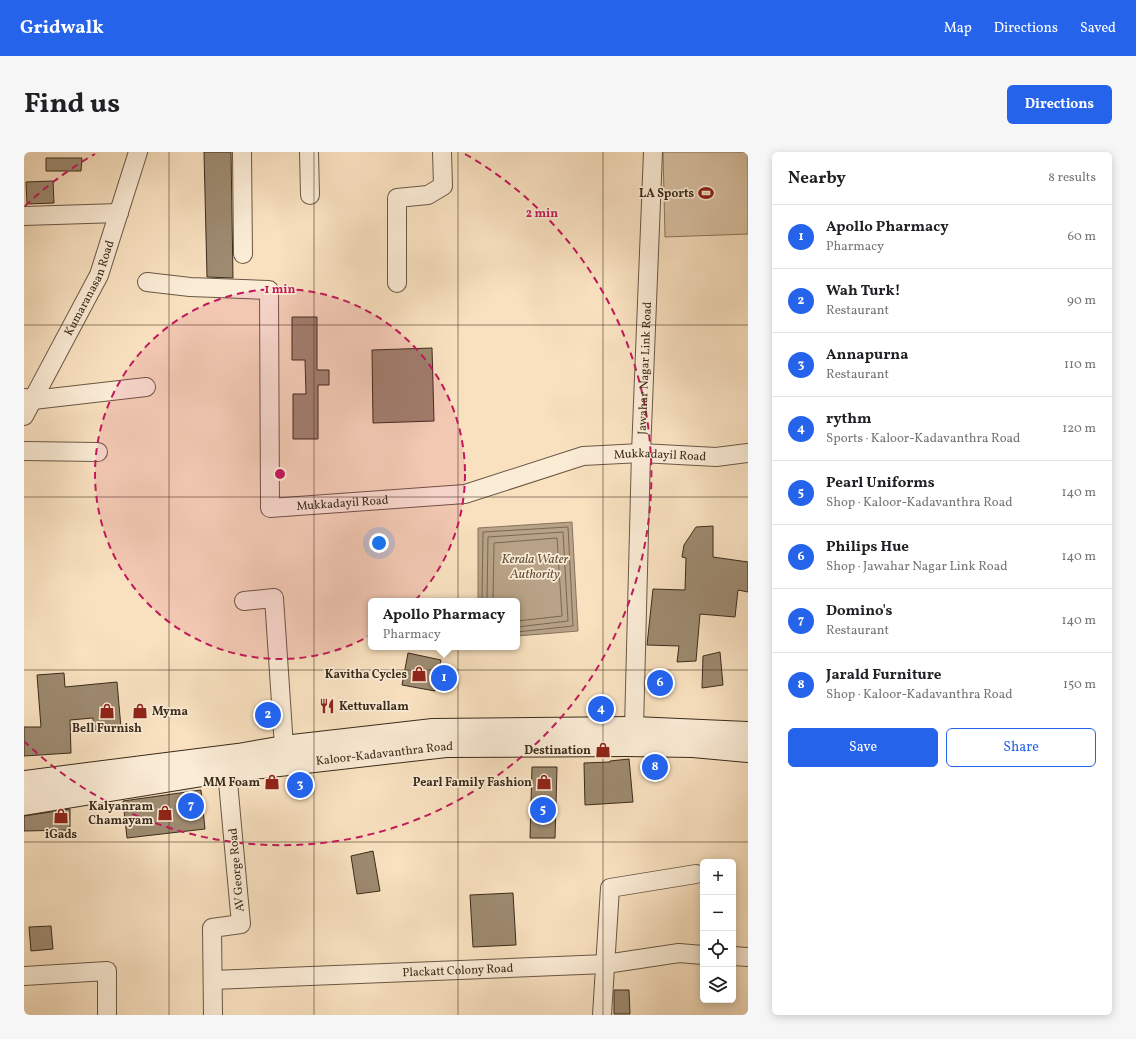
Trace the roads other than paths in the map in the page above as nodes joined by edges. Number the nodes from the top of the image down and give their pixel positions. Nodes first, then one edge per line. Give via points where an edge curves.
1 (138, 152) edge
2 (242, 152) edge
3 (309, 152) edge
4 (442, 152) edge
5 (653, 152) edge
6 (310, 195) dead end
7 (119, 213) junction
8 (24, 216) edge
9 (243, 254) dead end
10 (147, 282) dead end
11 (397, 283) dead end
12 (146, 387) dead end
13 (29, 399) edge
14 (24, 416) edge
15 (24, 451) edge
16 (98, 452) dead end
17 (641, 453) junction
18 (748, 453) edge
19 (244, 601) dead end
20 (634, 728) junction
21 (748, 734) edge
22 (396, 743) junction
23 (284, 747) junction
24 (748, 751) edge
25 (227, 771) junction
26 (24, 782) edge
27 (24, 804) edge
28 (696, 874) dead end
29 (700, 955) edge
30 (736, 956) edge
31 (748, 957) edge
32 (606, 964) junction
33 (24, 976) edge
34 (212, 980) junction
35 (107, 1015) edge
36 (213, 1015) edge
37 (602, 1015) edge

1 - 7 street, Kumaranasan Road
2 - 9 street
3 - 6 street
4 - 11 street via 442,186 428,195 397,198
5 - 17 street, Jawahar Nagar Link Road
7 - 8 street
7 - 13 street, Kumaranasan Road via 99,275
10 - 17 street, Mukkadayil Road via 190,287 269,290 270,508 464,494 584,456
12 - 13 street
13 - 14 street, Kumaranasan Road
15 - 16 street
17 - 18 street, Mukkadayil Road via 716,457
17 - 20 street, Jawahar Nagar Link Road
19 - 23 street via 274,598
20 - 21 main road, Kaloor-Kadavanthra Road
20 - 22 main road, Kaloor-Kadavanthra Road via 432,730
22 - 23 main road, Kaloor-Kadavanthra Road
22 - 24 main road, Kaloor-Kadavanthra Road via 446,746 693,746
22 - 25 main road, Kaloor-Kadavanthra Road
23 - 26 main road, Kaloor-Kadavanthra Road
25 - 27 main road, Kaloor-Kadavanthra Road
25 - 34 street, AV George Road via 241,924 212,928
28 - 32 street via 610,888
29 - 32 street, Plackatt Colony Road via 680,954
30 - 31 street
32 - 34 street, Plackatt Colony Road
32 - 37 street
33 - 35 street via 107,971
34 - 36 street, AV George Road

